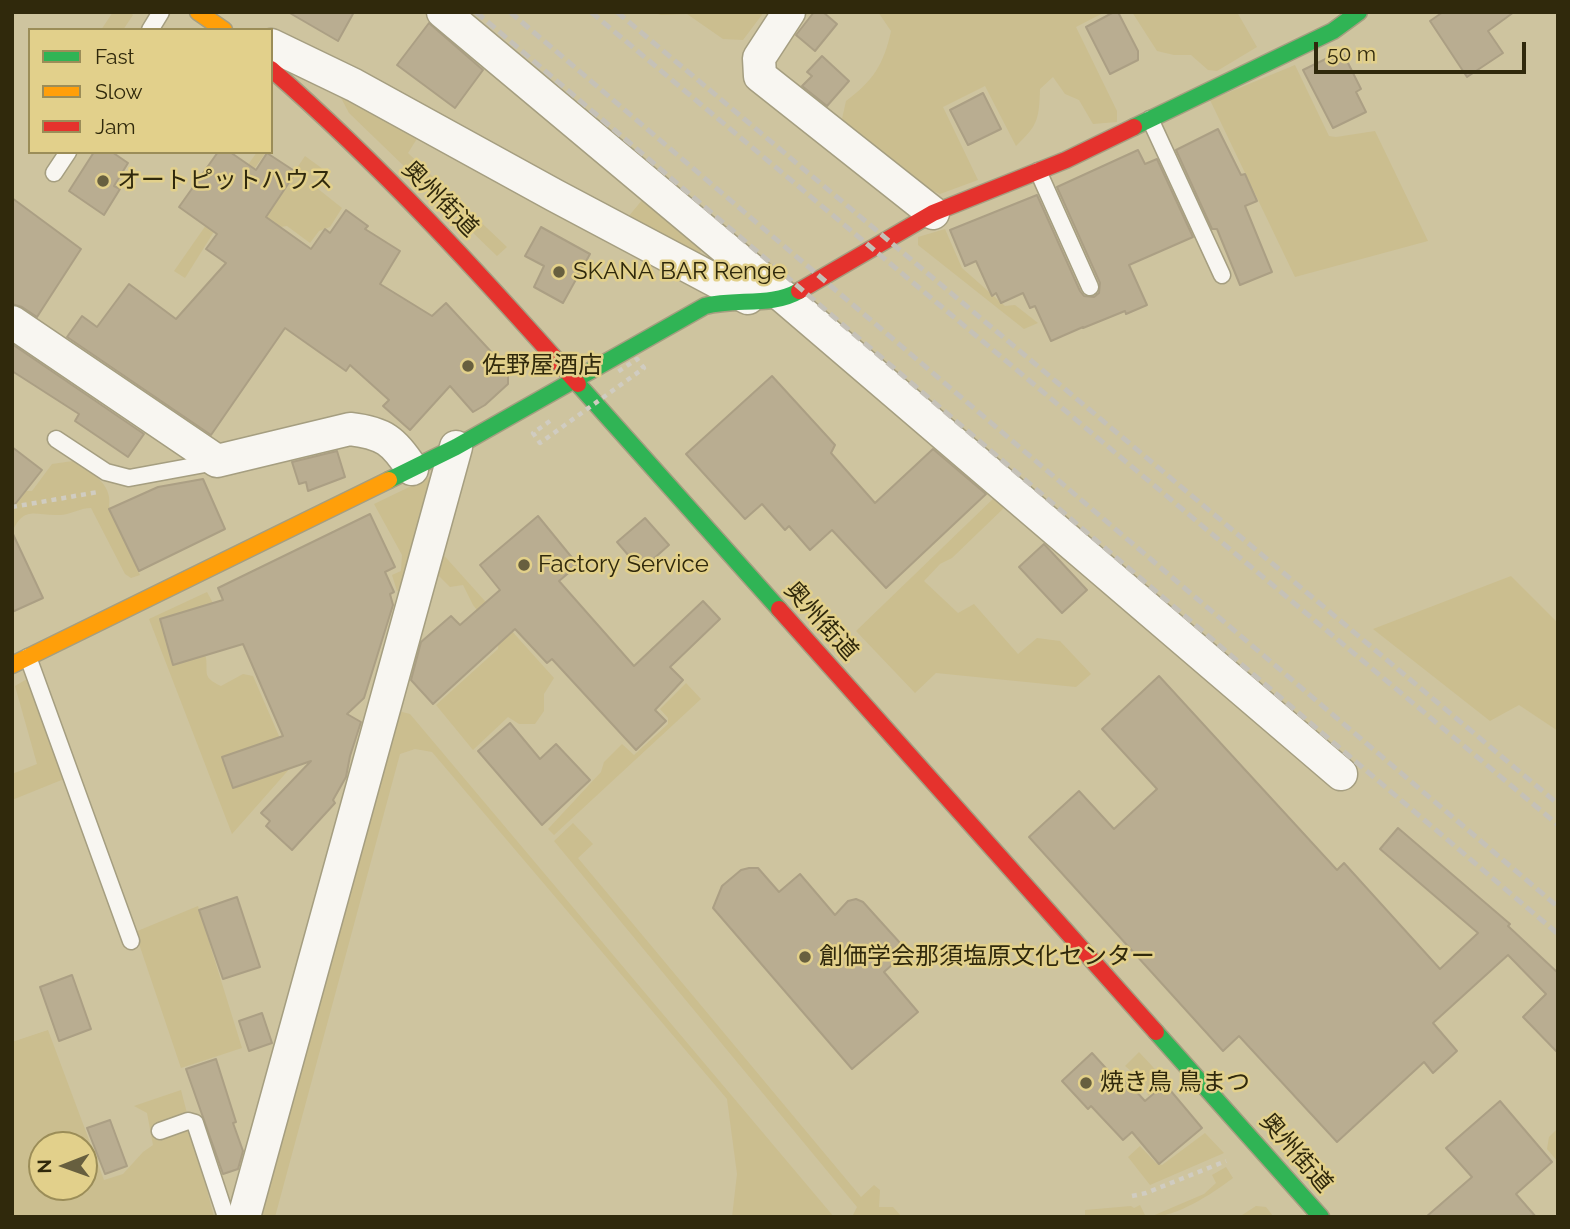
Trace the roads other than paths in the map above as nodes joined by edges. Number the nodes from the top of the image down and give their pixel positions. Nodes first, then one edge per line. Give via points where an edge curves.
1 (161, 12) edge
2 (443, 12) edge
3 (789, 12) edge
4 (1359, 12) edge
5 (151, 28) edge
6 (273, 46) edge
7 (273, 70) edge
8 (1150, 120) junction
9 (67, 154) edge
10 (1038, 171) junction
11 (54, 173) dead end
12 (933, 213) junction
13 (1222, 275) dead end
14 (1090, 287) dead end
15 (748, 298) junction
16 (786, 299) junction
17 (12, 322) edge
18 (576, 380) junction
19 (56, 439) dead end
20 (456, 447) junction
21 (217, 461) junction
22 (412, 469) junction
23 (29, 657) junction
24 (12, 665) edge
25 (1341, 774) dead end
26 (131, 941) dead end
27 (160, 1131) dead end
28 (226, 1217) edge
29 (244, 1217) edge
30 (1321, 1217) edge

1 - 5 lane
2 - 16 street
3 - 12 street via 759,58 760,76
4 - 8 main road via 1333,31
6 - 15 street
7 - 18 main road, 奥州街道 via 332,122 464,256
8 - 10 main road
8 - 13 lane
9 - 11 lane
10 - 12 main road
10 - 14 lane
12 - 16 main road
15 - 16 main road
15 - 18 main road via 705,306
16 - 25 street
17 - 21 street
18 - 20 main road
18 - 30 main road, 奥州街道
19 - 21 lane via 106,472 129,478
20 - 22 main road
20 - 29 street
21 - 22 street via 351,429 387,438 398,446
22 - 23 main road
23 - 24 main road
23 - 26 lane
27 - 28 lane via 188,1121 195,1123

